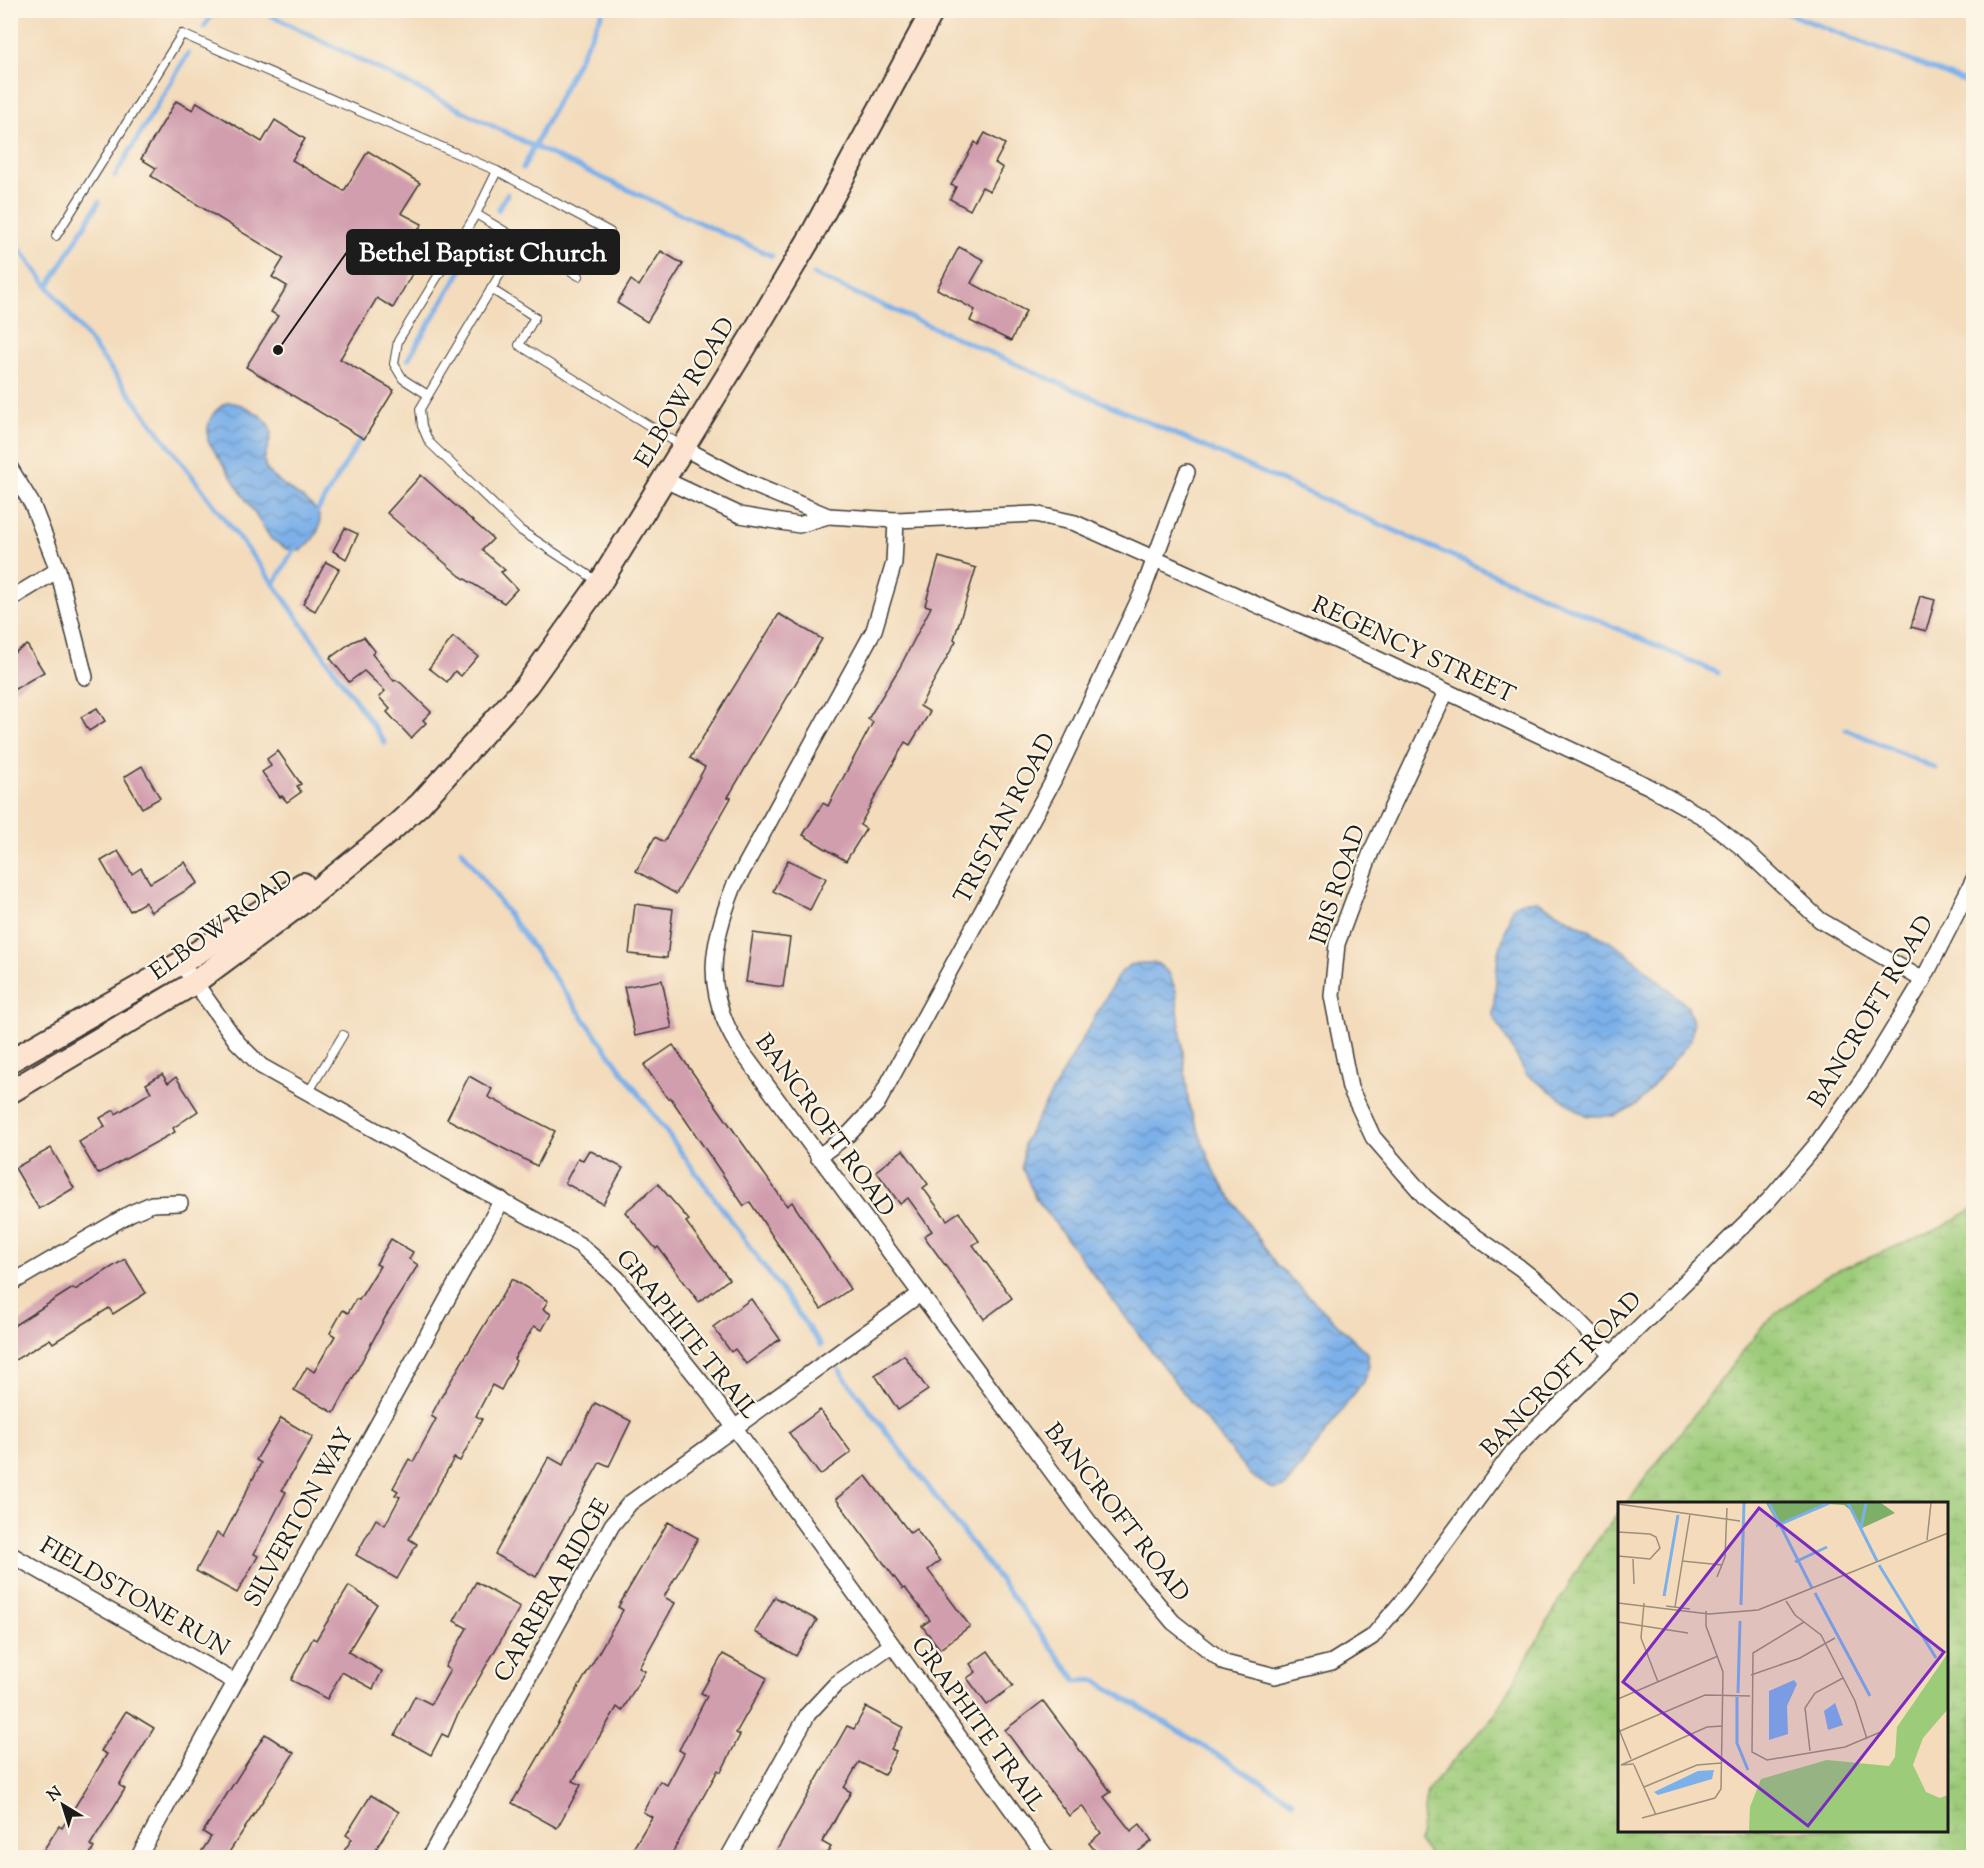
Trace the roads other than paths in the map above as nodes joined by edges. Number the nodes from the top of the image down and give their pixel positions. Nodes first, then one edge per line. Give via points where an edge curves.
1 (933, 10) edge
2 (497, 171) junction
3 (476, 214) junction
4 (610, 232) dead end
5 (56, 236) dead end
6 (519, 242) junction
7 (579, 276) dead end
8 (491, 289) junction
9 (428, 395) junction
10 (684, 448) junction
11 (10, 468) edge
12 (1186, 472) dead end
13 (665, 480) junction
14 (828, 516) junction
15 (896, 520) junction
16 (1156, 558) junction
17 (58, 570) junction
18 (600, 583) junction
19 (10, 599) edge
20 (85, 677) dead end
21 (1446, 692) junction
22 (444, 776) junction
23 (1974, 879) edge
24 (181, 963) junction
25 (1923, 980) junction
26 (194, 983) junction
27 (343, 1035) dead end
28 (10, 1061) edge
29 (10, 1092) edge
30 (308, 1093) junction
31 (818, 1157) junction
32 (502, 1200) junction
33 (180, 1203) dead end
34 (10, 1284) edge
35 (920, 1294) junction
36 (1611, 1354) junction
37 (733, 1426) junction
38 (10, 1554) edge
39 (891, 1646) junction
40 (235, 1682) junction
41 (138, 1857) edge
42 (429, 1857) edge
43 (728, 1857) edge
44 (1047, 1857) edge

1 - 10 main road, ELBOW ROAD via 805,247
2 - 3 lane
2 - 4 lane
2 - 5 lane via 182,34
3 - 6 lane
3 - 9 lane via 398,341 394,364 403,379
6 - 7 lane
6 - 8 lane
8 - 9 lane
8 - 10 lane via 536,317 519,345
9 - 18 lane via 420,409 429,442 520,531
10 - 13 main road, ELBOW ROAD
10 - 14 street, REGENCY STREET via 749,483
11 - 17 street via 32,504
12 - 16 street, TRISTAN ROAD
13 - 14 street, REGENCY STREET via 740,515 800,525
13 - 18 main road, ELBOW ROAD
14 - 15 street, REGENCY STREET
15 - 16 street, REGENCY STREET via 1035,514 1075,523
15 - 31 street, BANCROFT ROAD via 894,563 874,630 734,886 714,945 716,1001 726,1027
16 - 21 street, REGENCY STREET
16 - 31 street, TRISTAN ROAD via 1053,781 909,1048 877,1104 850,1133
17 - 19 street
17 - 20 street
18 - 22 main road, ELBOW ROAD via 527,685
21 - 25 street, REGENCY STREET via 1648,786 1703,817 1821,920
21 - 36 street, IBIS ROAD via 1371,852 1337,944 1332,996 1350,1088 1373,1137 1425,1197 1550,1292
22 - 24 main road, ELBOW ROAD via 412,796 288,895
22 - 26 main road, ELBOW ROAD via 420,804 348,867
23 - 25 street, BANCROFT ROAD
24 - 26 street, GRAPHITE TRAIL
24 - 28 main road, ELBOW ROAD
25 - 36 street, BANCROFT ROAD via 1863,1080 1815,1146 1768,1201
26 - 29 main road, ELBOW ROAD
26 - 30 street, GRAPHITE TRAIL via 249,1055
27 - 30 lane
30 - 32 street, GRAPHITE TRAIL
31 - 35 street, BANCROFT ROAD
32 - 37 street, GRAPHITE TRAIL via 580,1245 617,1278
32 - 40 street, SILVERTON WAY
33 - 34 street via 152,1203 131,1213
35 - 36 street, BANCROFT ROAD via 1089,1522 1173,1622 1225,1662 1275,1676 1332,1662 1372,1637 1514,1449
35 - 37 street, CARRERA RIDGE
37 - 39 street, GRAPHITE TRAIL
37 - 42 street, CARRERA RIDGE via 630,1503 612,1526
38 - 40 street, FIELDSTONE RUN
39 - 43 street via 836,1684 808,1714
39 - 44 street, GRAPHITE TRAIL
40 - 41 street, SILVERTON WAY

